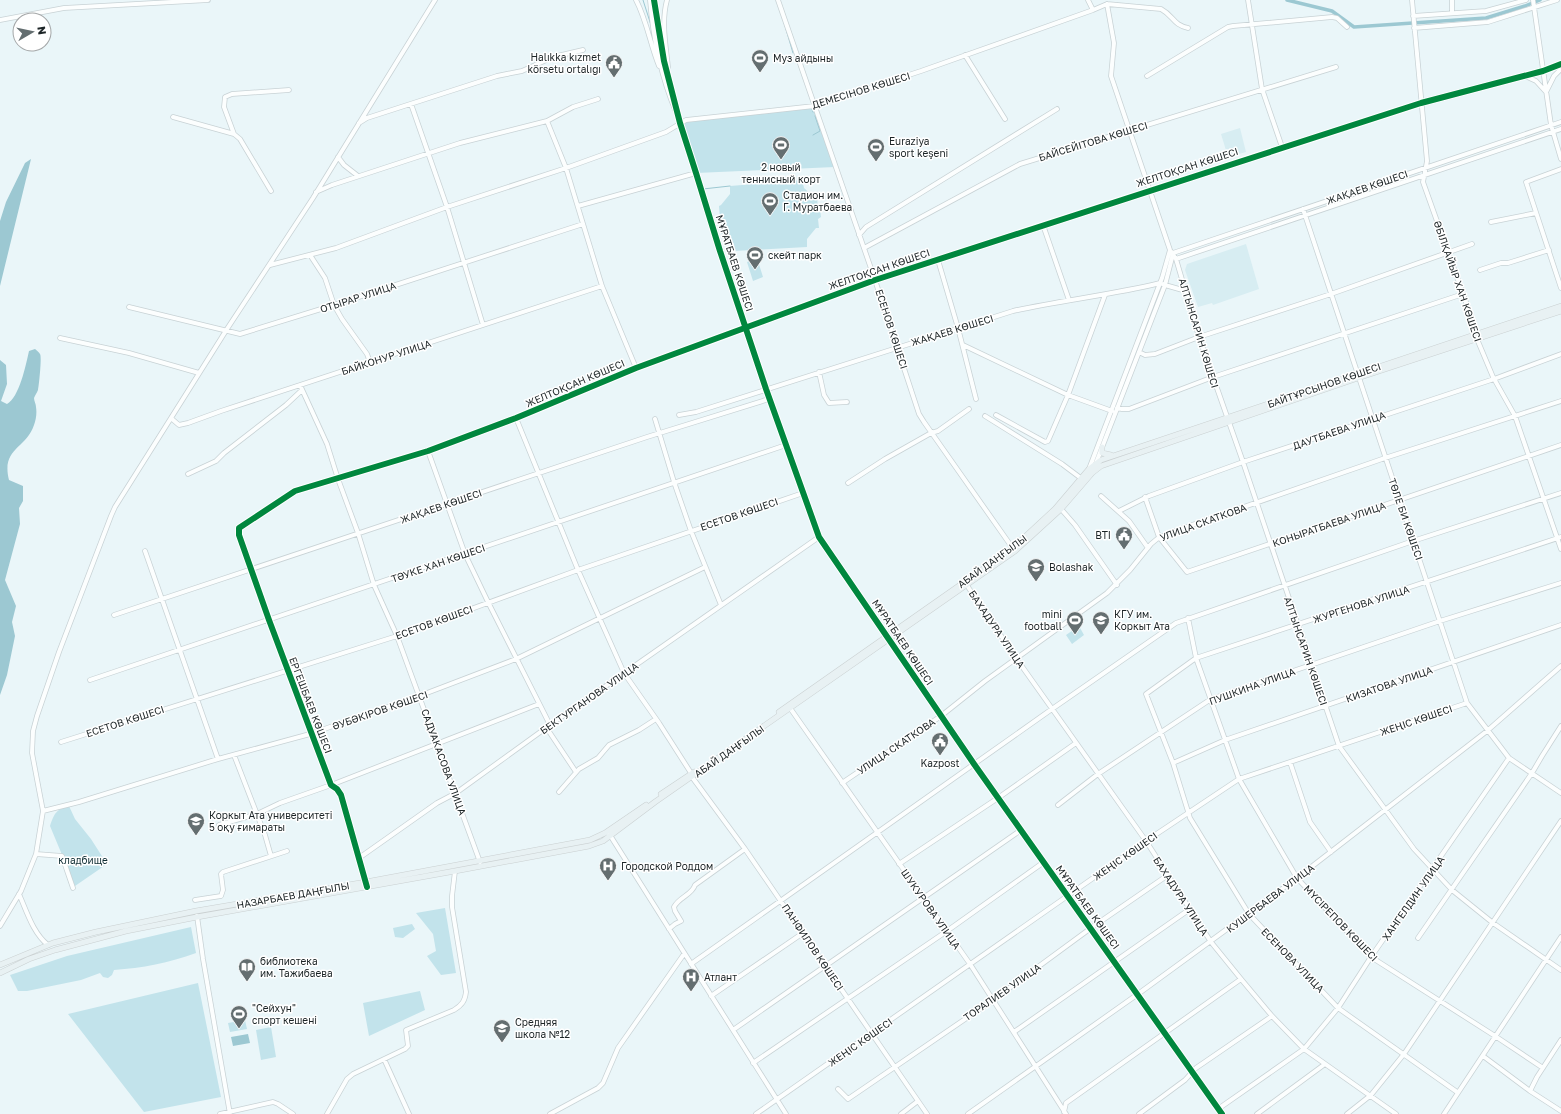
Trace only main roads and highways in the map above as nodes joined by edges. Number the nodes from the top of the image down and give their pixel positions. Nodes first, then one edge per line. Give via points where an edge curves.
1 (1561, 306) edge
2 (1561, 311) edge
3 (1477, 336) junction
4 (1227, 420) junction
5 (1102, 447) road end
6 (1114, 456) junction
7 (1091, 471) junction
8 (1058, 510) junction
9 (888, 638) junction
10 (693, 777) junction
11 (481, 863) junction
12 (367, 885) junction
13 (196, 914) junction
14 (0, 964) edge
15 (2, 971) edge

1 - 3 main road, БАЙТҰРСЫНОВ КӨШЕСІ
2 - 3 main road, БАЙТҰРСЫНОВ КӨШЕСІ
3 - 4 main road, БАЙТҰРСЫНОВ КӨШЕСІ
4 - 6 main road, БАЙТҰРСЫНОВ КӨШЕСІ
4 - 7 main road, БАЙТҰРСЫНОВ КӨШЕСІ
5 - 6 main road via 1104,455
6 - 7 main road, БАЙТҰРСЫНОВ КӨШЕСІ via 1096,463
7 - 8 main road, АБАЙ ДАҢҒЫЛЫ
7 - 8 main road, АБАЙ ДАҢҒЫЛЫ
8 - 9 main road, АБАЙ ДАҢҒЫЛЫ via 1014,549
9 - 10 main road, АБАЙ ДАҢҒЫЛЫ
9 - 10 main road, АБАЙ ДАҢҒЫЛЫ
10 - 11 main road, НАЗАРБАЕВ ДАҢҒЫЛЫ via 598,838
11 - 12 main road, НАЗАРБАЕВ ДАҢҒЫЛЫ
11 - 12 main road, НАЗАРБАЕВ ДАҢҒЫЛЫ via 455,871
12 - 13 main road, НАЗАРБАЕВ ДАҢҒЫЛЫ
13 - 14 main road, НАЗАРБАЕВ ДАҢҒЫЛЫ via 83,935 48,945
13 - 15 main road, НАЗАРБАЕВ ДАҢҒЫЛЫ via 48,952

